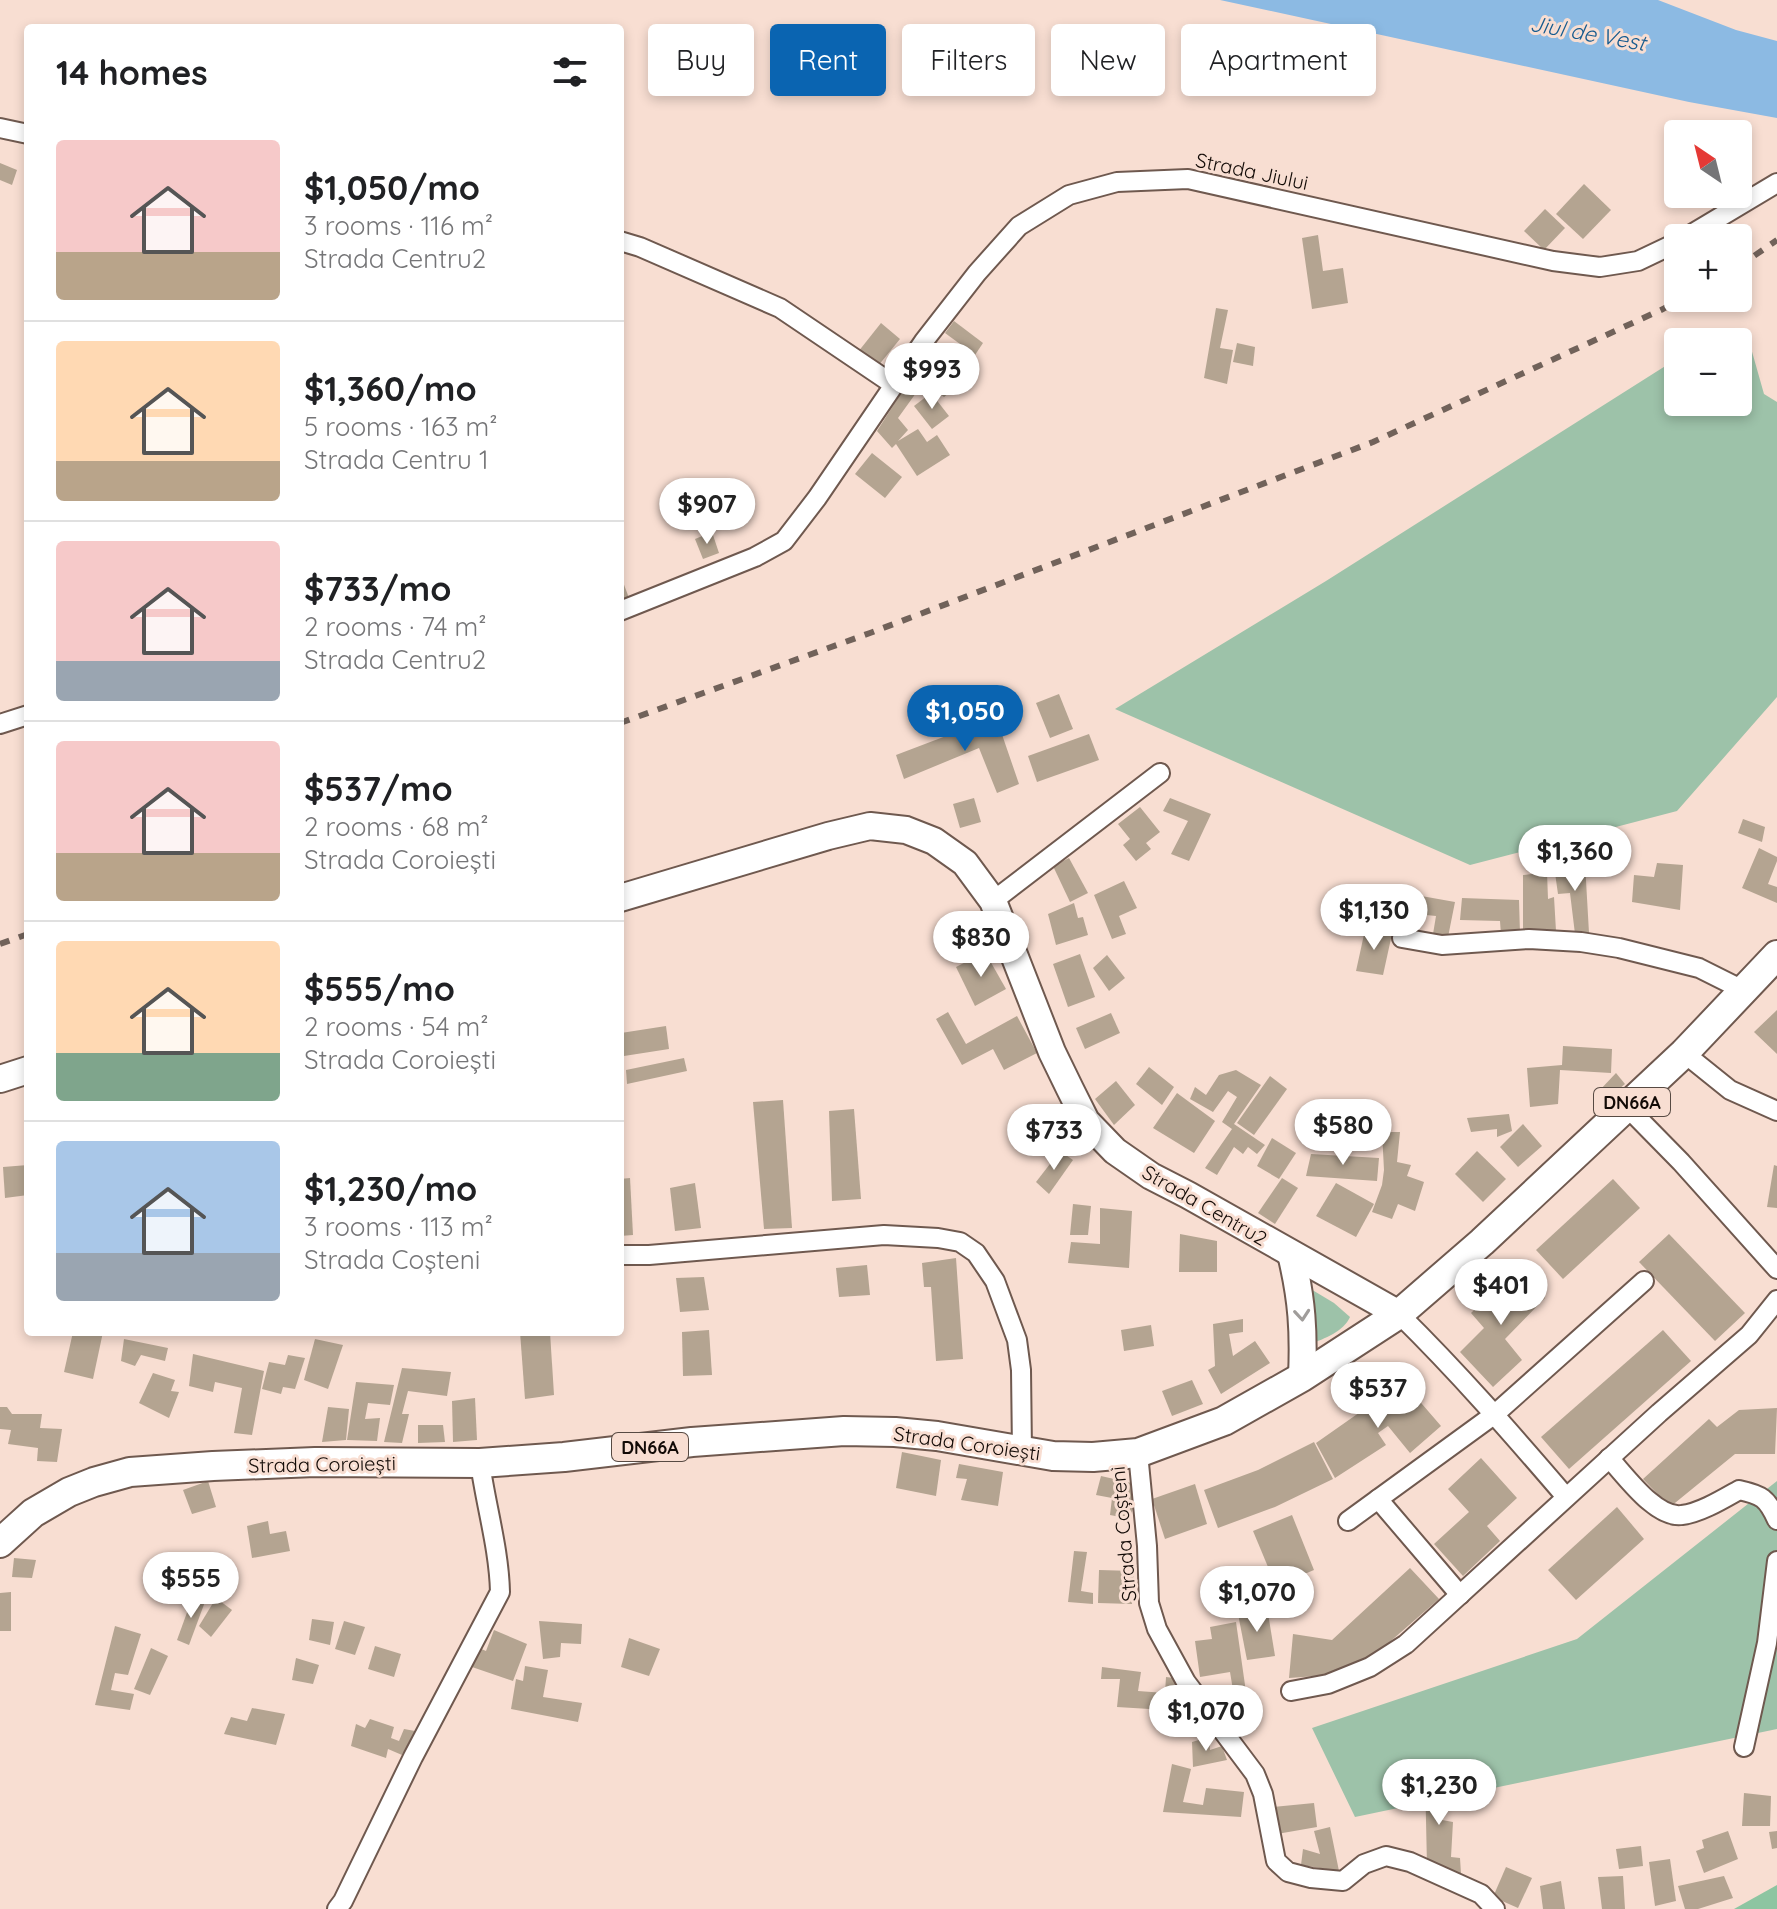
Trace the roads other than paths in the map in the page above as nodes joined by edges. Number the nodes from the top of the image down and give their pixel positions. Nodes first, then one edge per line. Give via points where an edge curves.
1 (0, 128) edge
2 (24, 133) edge
3 (1777, 183) edge
4 (1708, 224) edge
5 (624, 242) edge
6 (1664, 249) edge
7 (894, 385) junction
8 (624, 609) edge
9 (24, 716) edge
10 (0, 724) edge
11 (1160, 773) dead end
12 (624, 897) edge
13 (993, 901) junction
14 (1402, 938) dead end
15 (1777, 955) edge
16 (1743, 990) junction
17 (1684, 1053) junction
18 (24, 1071) edge
19 (0, 1079) edge
20 (1627, 1107) junction
21 (1777, 1111) edge
22 (1291, 1254) junction
23 (624, 1255) edge
24 (1777, 1269) edge
25 (1644, 1281) dead end
26 (1777, 1300) edge
27 (1399, 1314) junction
28 (1302, 1377) junction
29 (1495, 1414) junction
30 (1022, 1451) junction
31 (1138, 1453) junction
32 (1609, 1458) junction
33 (480, 1463) junction
34 (1566, 1497) junction
35 (1378, 1499) junction
36 (1777, 1520) edge
37 (1348, 1521) dead end
38 (0, 1543) edge
39 (1777, 1561) edge
40 (1460, 1595) junction
41 (1291, 1691) dead end
42 (1744, 1747) dead end
43 (337, 1909) edge
44 (1495, 1909) edge

1 - 2 street
3 - 4 street
5 - 7 street via 780,308
6 - 7 street, Strada Jiului via 1638,261 1600,267 1188,179 1117,182 1069,195 1019,226
7 - 8 street, Strada Jiului via 784,541
9 - 10 street
11 - 13 street
12 - 13 street, Strada Centru2 via 870,826 906,830 934,841 965,863
13 - 22 street, Strada Centru2 via 1052,1052 1086,1121 1115,1151 1151,1176
14 - 16 street via 1442,945 1529,939 1594,944 1699,968
15 - 16 main road, Strada Coroiești / DN66A
16 - 17 main road, Strada Coroiești / DN66A
17 - 20 main road, Strada Coroiești / DN66A
17 - 21 street via 1730,1090
18 - 19 street
20 - 24 street
20 - 27 main road, Strada Coroiești / DN66A
22 - 27 street, Strada Centru2
22 -> 28 street via 1300,1289
23 - 30 street via 884,1235 960,1242 976,1253 995,1281 1017,1340
25 - 29 street
26 - 32 street via 1749,1335
27 - 28 main road, Strada Coroiești / DN66A
27 - 29 street
28 - 31 main road, Strada Coroiești / DN66A via 1224,1421
29 - 34 street
29 - 35 street
30 - 31 main road, Strada Coroiești / DN66A via 1093,1457
30 - 33 main road, Strada Coroiești / DN66A via 937,1436 844,1431
31 - 44 street, Strada Coșteni via 1149,1603 1157,1629 1186,1682 1255,1774 1276,1861 1288,1872 1343,1881 1364,1864 1386,1856 1481,1894
32 - 34 street
32 - 36 street via 1650,1504 1673,1515 1739,1490 1759,1495
33 - 38 main road, Strada Coroiești / DN66A via 315,1462 130,1472 69,1492 33,1513
33 - 43 street via 500,1592
34 - 40 street
35 - 37 street
35 - 40 street
39 - 42 street via 1767,1643
40 - 41 street via 1406,1644 1370,1667 1328,1684

